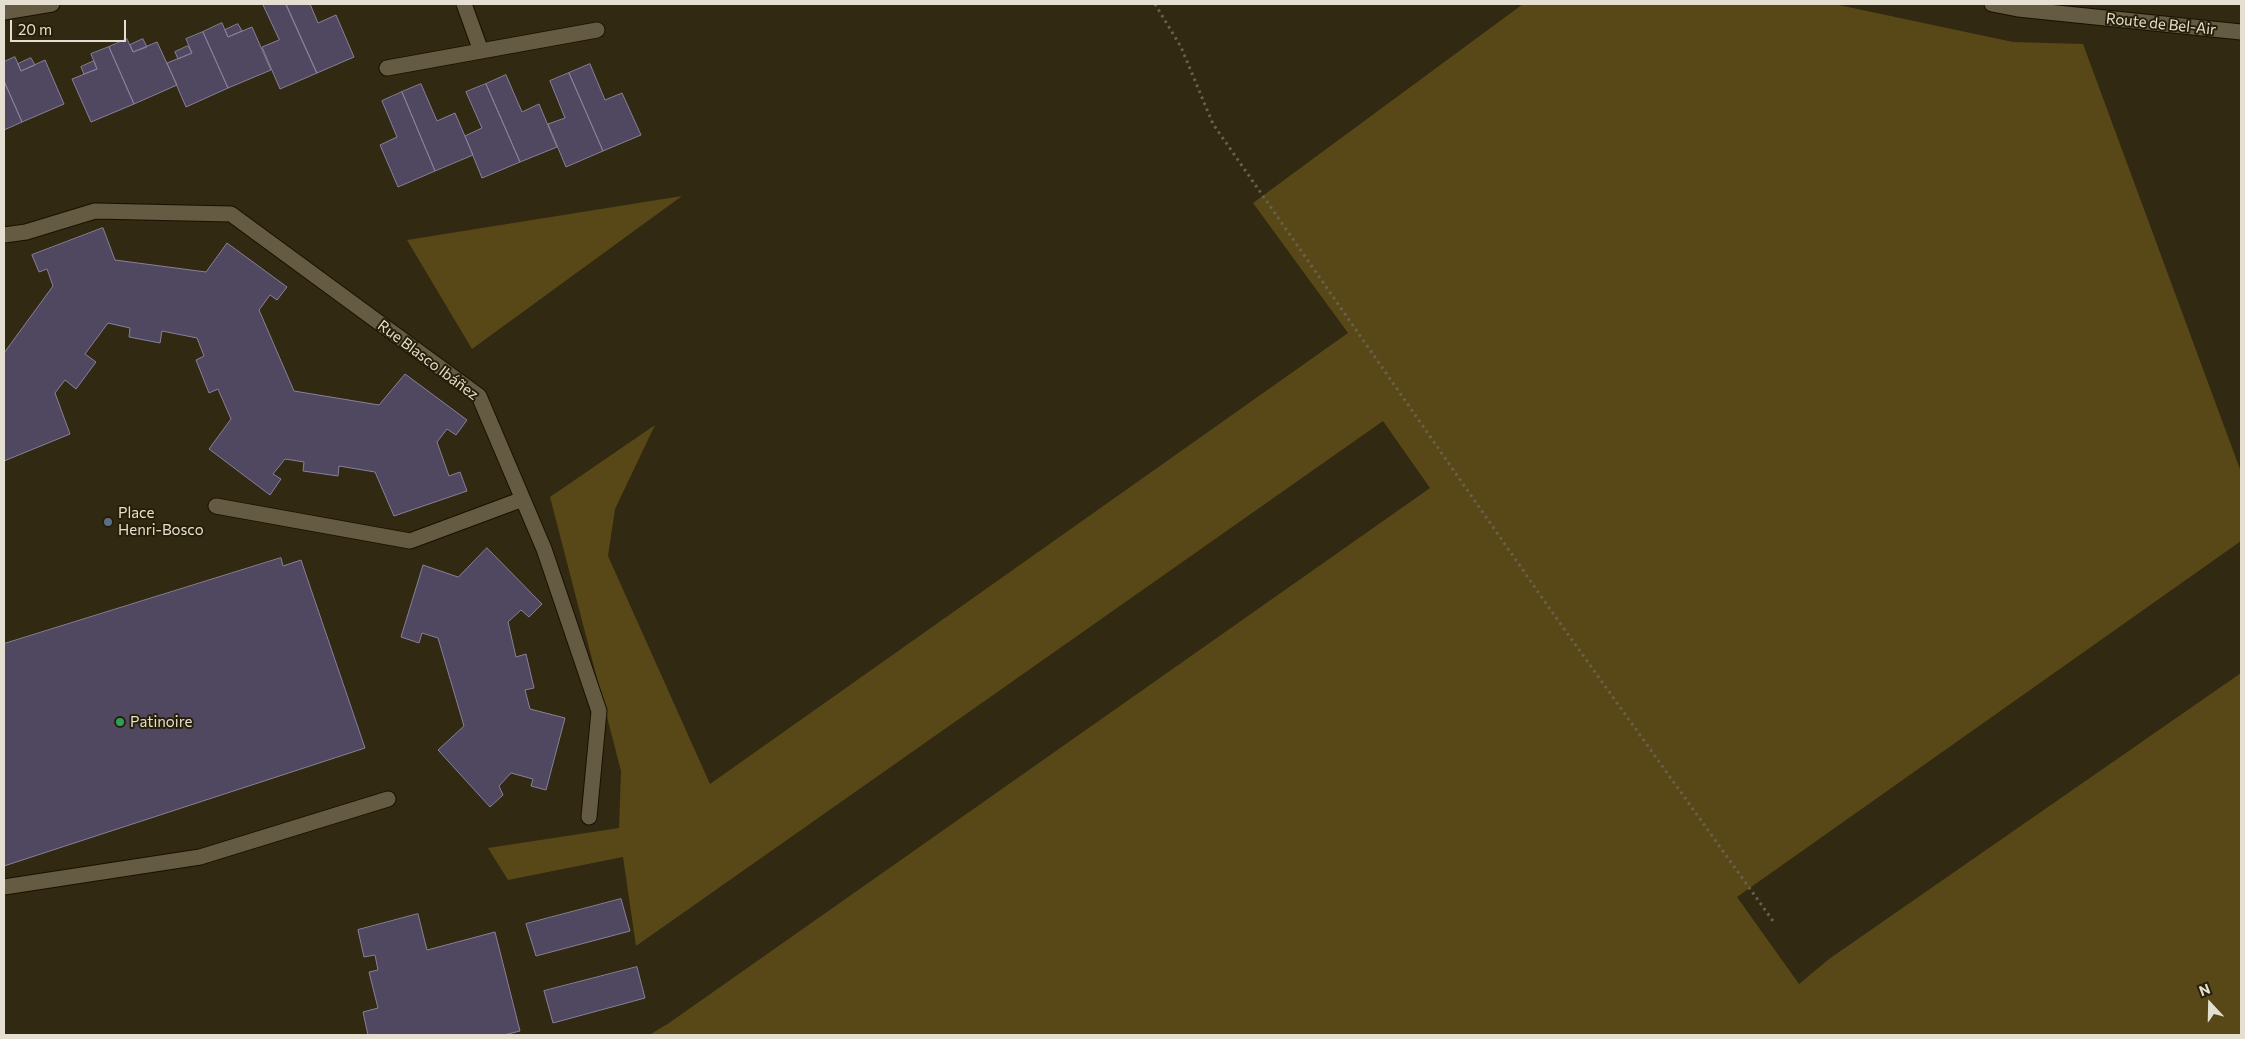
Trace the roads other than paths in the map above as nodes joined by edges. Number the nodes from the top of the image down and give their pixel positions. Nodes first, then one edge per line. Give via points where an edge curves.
1 (52, 4) edge
2 (464, 4) edge
3 (1992, 4) edge
4 (4, 12) edge
5 (597, 30) dead end
6 (2241, 32) edge
7 (481, 51) junction
8 (387, 68) dead end
9 (4, 235) edge
10 (523, 499) junction
11 (216, 506) dead end
12 (388, 799) dead end
13 (588, 817) dead end
14 (4, 887) edge

1 - 4 street
2 - 7 street
3 - 6 street, Route de Bel-Air
5 - 7 street
7 - 8 street
9 - 10 street, Rue Blasco Ibáñez via 26,232 95,210 231,214 479,396
10 - 11 street via 410,541
10 - 13 street, Rue Blasco Ibáñez via 544,549 599,711
12 - 14 street via 200,857

